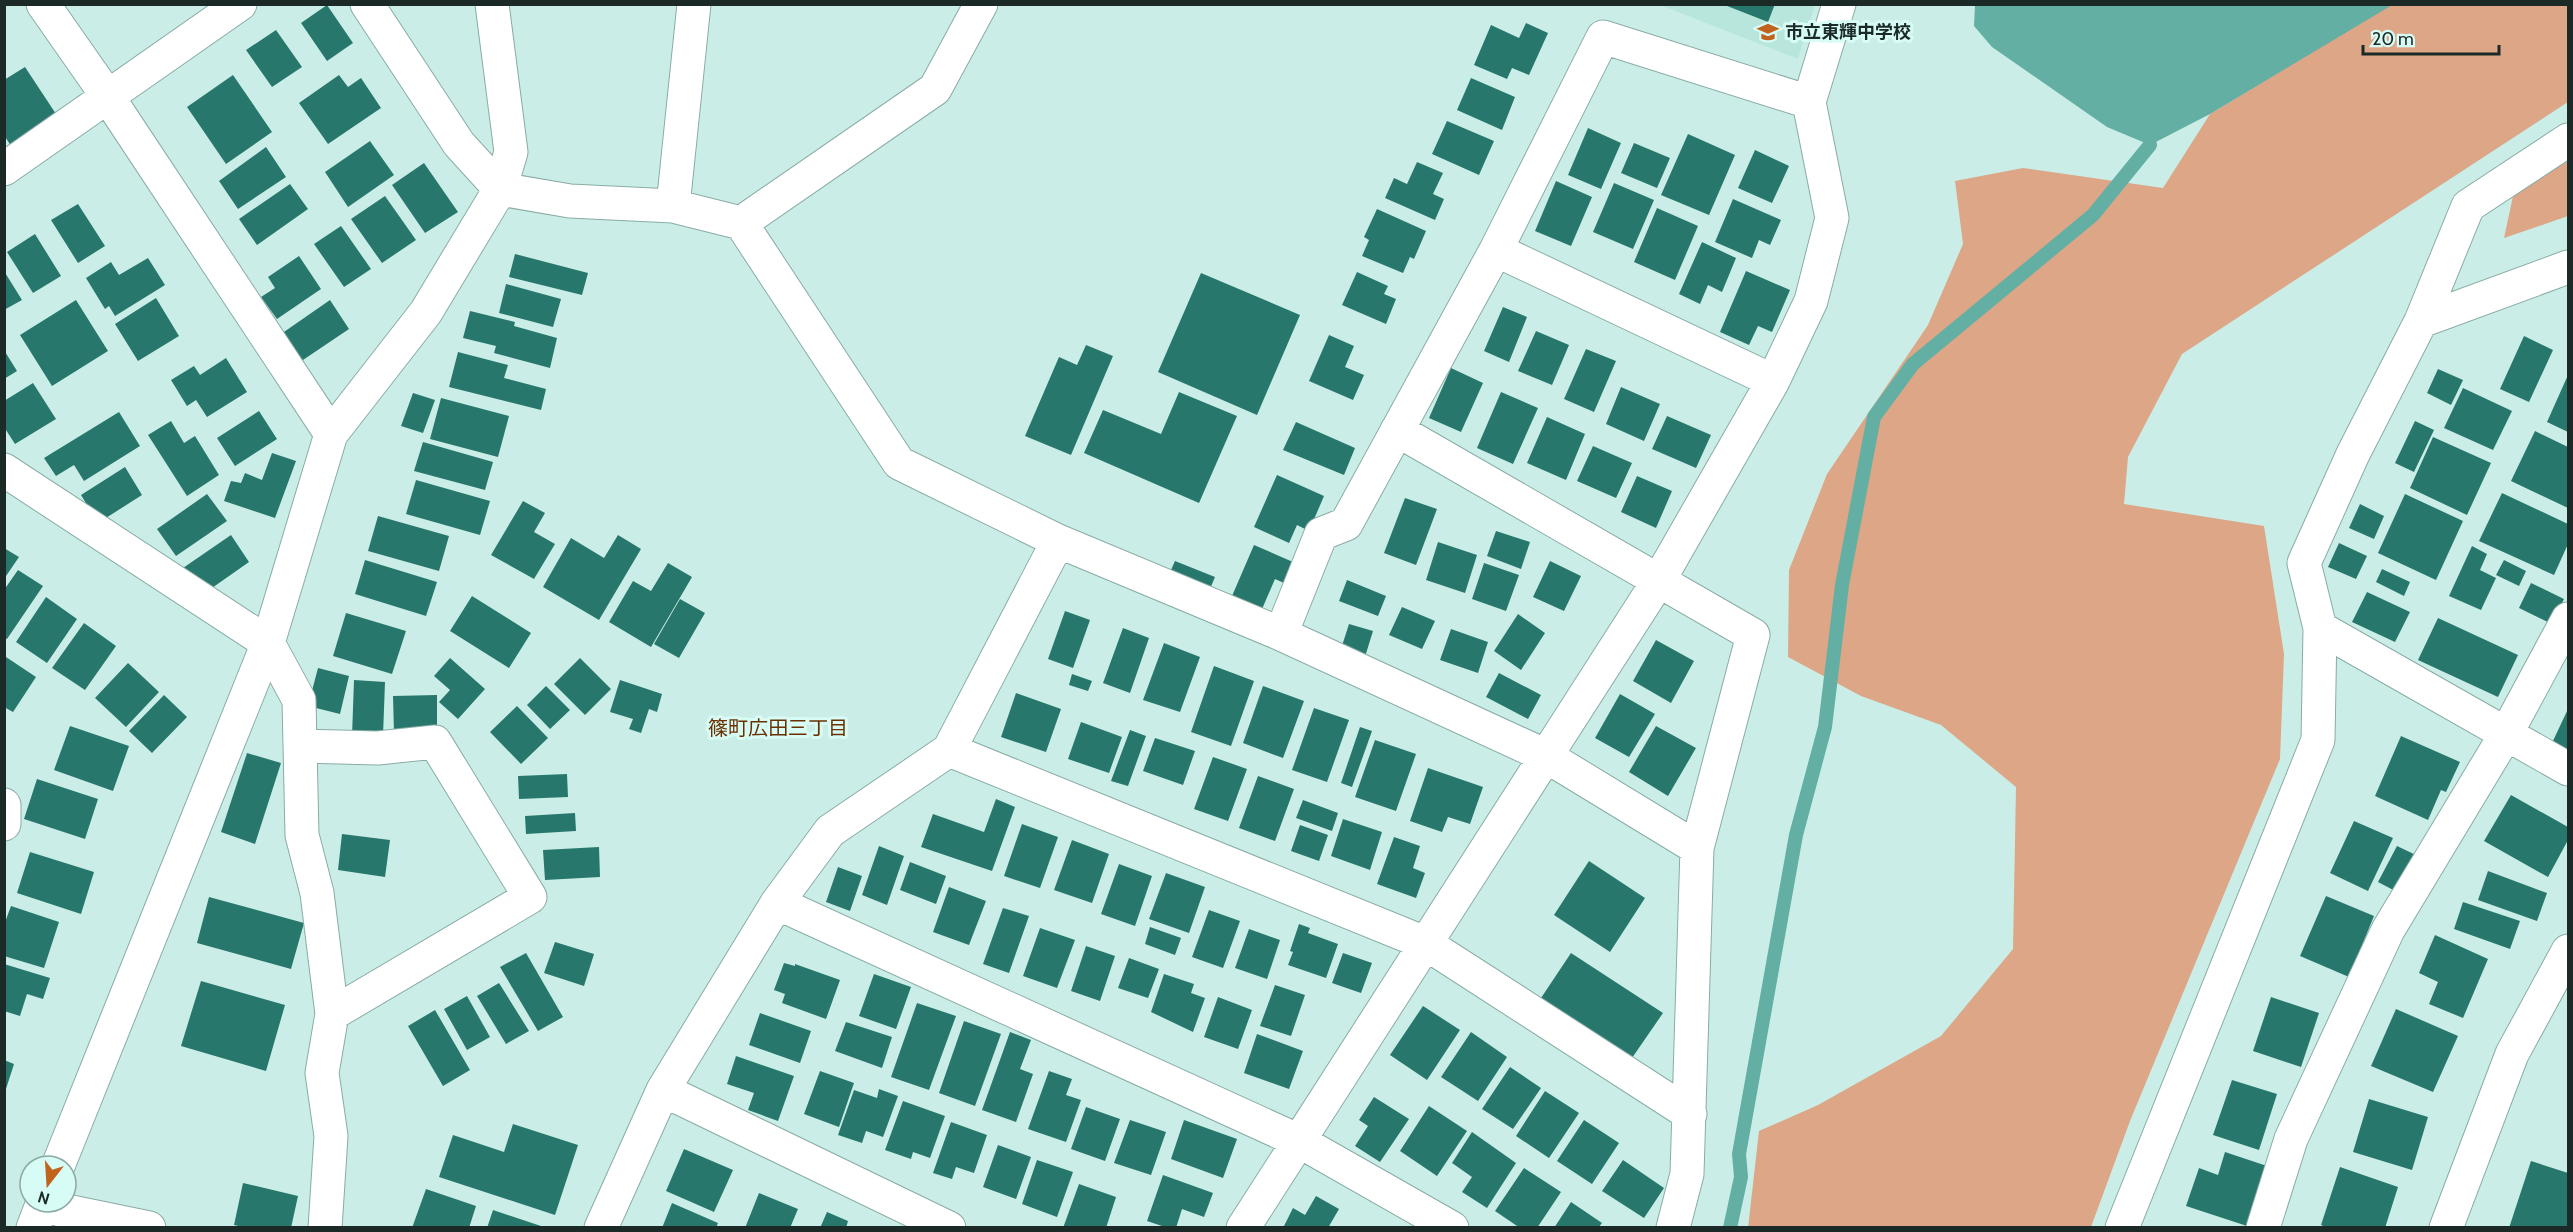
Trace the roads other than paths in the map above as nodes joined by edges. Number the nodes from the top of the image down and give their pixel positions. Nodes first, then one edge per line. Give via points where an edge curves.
1 (43, 4) edge
2 (240, 4) edge
3 (367, 4) edge
4 (492, 4) edge
5 (694, 4) edge
6 (981, 4) edge
7 (1839, 4) edge
8 (108, 98) junction
9 (1809, 102) junction
10 (2568, 140) edge
11 (4, 170) edge
12 (500, 189) junction
13 (673, 206) junction
14 (741, 224) junction
15 (1496, 250) junction
16 (2568, 267) edge
17 (2421, 321) junction
18 (1773, 381) junction
19 (1397, 430) junction
20 (331, 434) junction
21 (4, 470) edge
22 (1058, 541) junction
23 (1659, 580) junction
24 (2568, 620) edge
25 (2320, 628) junction
26 (1281, 634) junction
27 (268, 643) junction
28 (2506, 734) junction
29 (300, 746) junction
30 (949, 750) junction
31 (1546, 756) junction
32 (2568, 769) edge
33 (4, 805) edge
34 (4, 824) edge
35 (1696, 848) junction
36 (777, 903) junction
37 (1425, 943) junction
38 (2568, 951) edge
39 (332, 1014) junction
40 (663, 1090) junction
41 (1690, 1114) junction
42 (1299, 1141) junction
43 (63, 1154) edge
44 (54, 1214) edge
45 (149, 1227) edge
46 (325, 1227) edge
47 (601, 1227) edge
48 (949, 1227) edge
49 (1243, 1227) edge
50 (1452, 1227) edge
51 (1673, 1227) edge
52 (2122, 1227) edge
53 (2263, 1227) edge
54 (2446, 1227) edge

1 - 8 street
2 - 8 street
3 - 12 street via 459,144
4 - 12 street via 511,152
5 - 13 street
6 - 14 street via 935,89
7 - 9 street
8 - 11 street
8 - 20 street
9 - 15 street via 1604,37
9 - 18 street via 1832,218 1811,301
10 - 17 street via 2468,206
12 - 13 street via 570,201
12 - 20 street via 426,312
13 - 14 street
14 - 22 street via 899,463
15 - 18 street
15 - 19 street
16 - 17 street
17 - 25 street via 2304,563
18 - 23 street
19 - 23 street
19 - 26 street via 1346,524 1321,534
20 - 27 street
21 - 27 street
22 - 26 street
22 - 30 street
23 - 31 street
23 - 35 street via 1753,635
24 - 28 street
25 - 28 street
25 - 52 street via 2318,740
26 - 31 street
27 - 29 street via 299,700
27 - 43 street
28 - 32 street
28 - 53 street via 2388,930 2291,1139
29 - 39 street via 302,836 317,893
29 - 39 street via 378,748 435,742 530,897
30 - 36 street via 830,831
30 - 37 street
31 - 35 street
31 - 37 street
33 - 34 street
35 - 41 street
36 - 40 street
36 - 42 street
37 - 41 street
37 - 42 street
38 - 54 street via 2512,1054
39 - 46 street via 322,1073 331,1136
40 - 47 street
40 - 48 street
41 - 51 street via 1687,1174
42 - 49 street
42 - 50 street
44 - 45 street

